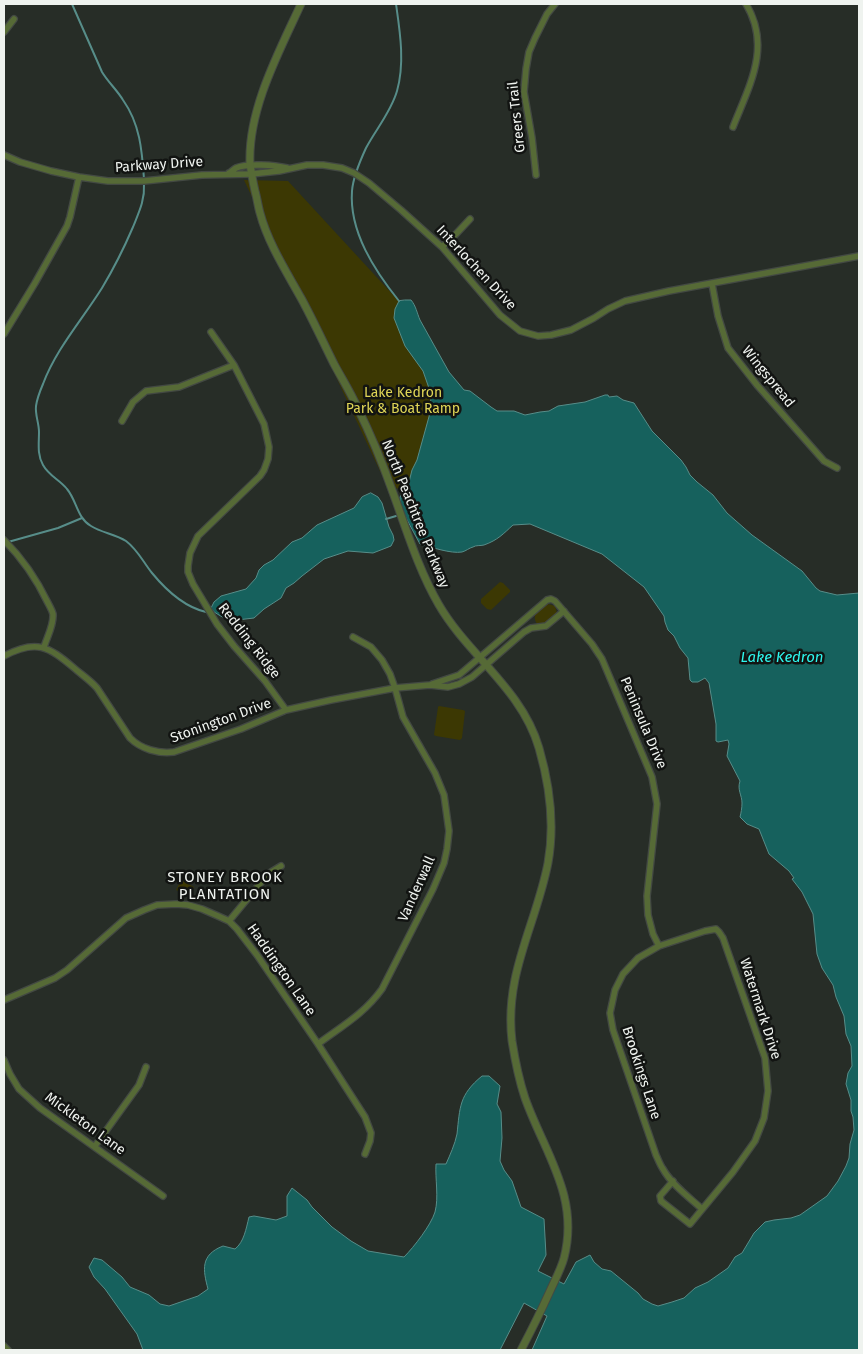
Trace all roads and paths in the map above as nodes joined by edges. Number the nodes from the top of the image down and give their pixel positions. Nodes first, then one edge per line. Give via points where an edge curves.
1 (301, 4) edge
2 (555, 4) edge
3 (746, 4) edge
4 (14, 19) dead end
5 (4, 32) edge
6 (734, 127) dead end
7 (4, 155) edge
8 (250, 166) junction
9 (290, 168) junction
10 (229, 173) junction
11 (251, 174) junction
12 (536, 175) dead end
13 (79, 177) junction
14 (470, 219) dead end
15 (442, 247) junction
16 (859, 256) edge
17 (712, 284) junction
18 (211, 332) dead end
19 (4, 334) edge
20 (234, 365) junction
21 (122, 422) dead end
22 (836, 468) dead end
23 (4, 540) edge
24 (564, 611) junction
25 (522, 621) junction
26 (529, 629) junction
27 (353, 637) dead end
28 (44, 648) junction
29 (4, 656) edge
30 (479, 658) junction
31 (486, 665) junction
32 (430, 685) junction
33 (395, 688) junction
34 (286, 710) junction
35 (282, 866) dead end
36 (229, 921) junction
37 (659, 946) junction
38 (4, 1000) edge
39 (318, 1044) junction
40 (4, 1060) edge
41 (146, 1067) dead end
42 (95, 1146) junction
43 (365, 1154) dead end
44 (672, 1181) junction
45 (163, 1196) dead end
46 (702, 1209) junction
47 (4, 1346) edge
48 (8, 1350) edge
49 (521, 1350) edge

1 - 8 street, North Peachtree Parkway via 257,108
2 - 12 street, Greers Trail via 535,38 526,69 524,92
3 - 6 street via 757,32 758,58
4 - 5 street
7 - 13 street, Parkway Drive
8 - 9 street, Interlochen Drive
8 - 10 street, Parkway Drive via 235,168
8 - 11 street, North Peachtree Parkway
9 - 11 street, Interlochen Drive
9 - 15 street, Interlochen Drive via 323,165 357,175
10 - 11 street, Parkway Drive
10 - 13 street, Parkway Drive via 144,181
11 - 30 street, North Peachtree Parkway via 260,215 357,407 431,591 451,625
13 - 19 street via 67,226
14 - 15 street
15 - 17 street, Interlochen Drive via 500,315 520,331 538,336 571,330 625,301
16 - 17 street, Interlochen Drive
17 - 22 street, Wingspread via 728,348 824,461
18 - 20 street, Redding Ridge
20 - 21 street via 179,387 146,391 133,402
20 - 34 street, Redding Ridge via 264,424 270,447 268,459 260,476 198,536 188,566 193,584 211,614
23 - 28 street via 23,561 52,613 52,626
24 - 25 street, Peninsula Drive via 551,599
24 - 26 street via 546,626
24 - 37 street, Peninsula Drive via 602,659 652,777 657,804 647,896 648,915
25 - 26 street
25 - 30 street, Peninsula Drive
26 - 31 street
27 - 33 street, Vanderwall via 370,647 382,660
28 - 29 street, Stonington Drive via 18,648
28 - 34 street, Stonington Drive via 61,656 92,682 130,738 151,750 174,752
30 - 31 street, North Peachtree Parkway
30 - 32 street, Stonington Drive via 459,675
31 - 32 street, Stonington Drive via 459,684 448,687
31 - 49 street, North Peachtree Parkway via 513,697 532,729 550,799 552,826 548,860 515,975 510,1020 524,1097 559,1178 566,1200 568,1229 564,1262
32 - 33 street, Stonington Drive
33 - 34 street, Stonington Drive
33 - 39 street, Vanderwall via 403,717 444,795 448,849 433,889 382,989 358,1016
35 - 36 street via 268,874
36 - 38 street, Haddington Lane via 188,905 157,906 144,910 126,918 55,978
36 - 39 street, Haddington Lane via 257,955
37 - 44 street, Brookings Lane via 638,958 623,974 615,990 610,1013 656,1155
37 - 46 street, Watermark Drive via 711,929 720,932 765,1058 768,1091 764,1118 755,1141
39 - 43 street, Haddington Lane via 365,1116 370,1133
40 - 42 street, Mickleton Lane via 25,1095
41 - 42 street via 139,1085
42 - 45 street, Mickleton Lane
44 - 46 street, Brookings Lane
44 - 46 street, Watermark Drive via 660,1196 661,1201 690,1224
47 - 48 street

